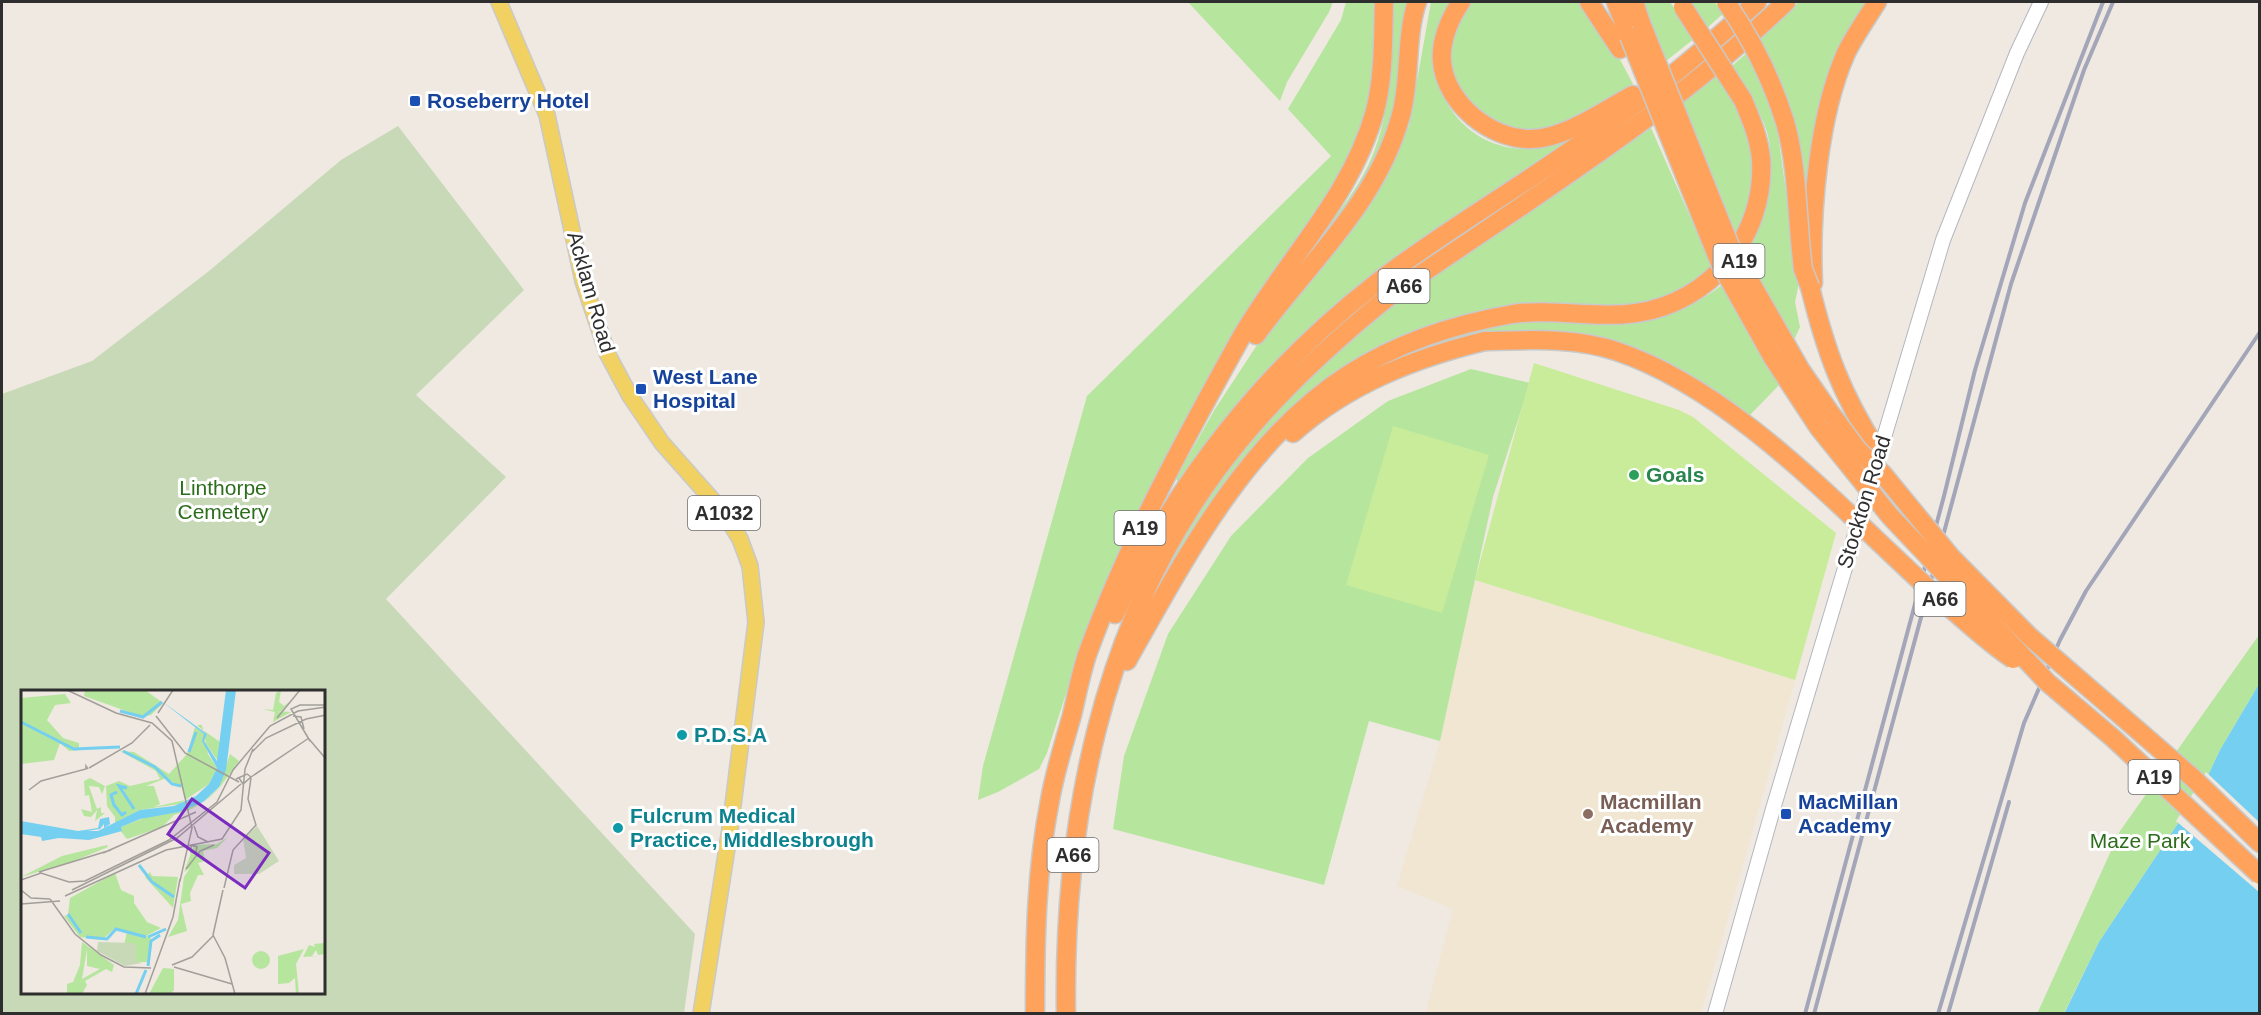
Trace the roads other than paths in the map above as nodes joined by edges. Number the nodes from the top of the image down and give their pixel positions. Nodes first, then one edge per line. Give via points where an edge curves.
1 (499, 2) edge
2 (1384, 2) edge
3 (1417, 2) edge
4 (1461, 2) edge
5 (1589, 2) edge
6 (1616, 2) edge
7 (1634, 2) edge
8 (1726, 2) edge
9 (1757, 2) edge
10 (1786, 2) edge
11 (1877, 2) edge
12 (2042, 2) edge
13 (1681, 4) edge
14 (1624, 43) junction
15 (1678, 71) junction
16 (1810, 287) junction
17 (1203, 407) junction
18 (1882, 473) junction
19 (1224, 502) junction
20 (2047, 682) junction
21 (1105, 699) junction
22 (1072, 715) junction
23 (2259, 843) edge
24 (2259, 875) edge
25 (701, 1014) edge
26 (1035, 1014) edge
27 (1066, 1014) edge
28 (1715, 1014) edge

1 - 25 main road, Acklam Road / A1032 via 547,115 583,281 608,355 662,443 724,513 750,566 756,622 730,829
2 - 17 highway, A19 via 1376,107 1361,151 1335,201 1283,271
3 - 17 highway, A19 via 1402,114 1388,154 1367,195 1275,309
4 - 15 highway, A66 via 1445,36 1442,60 1446,81 1473,116 1490,130 1511,138 1534,139 1557,133
5 - 14 highway
6 - 14 highway
7 - 18 highway, A19, bridge via 1740,264 1800,369 1858,450
8 - 16 highway, A19, bridge via 1759,57 1785,122 1803,269
9 - 15 highway, A66
10 - 21 highway, A66 via 1728,55 1639,126 1392,294 1311,364 1216,470 1183,520 1139,605
11 - 16 highway, A19 via 1847,52 1820,149
12 - 28 main road, Stockton Road via 2017,53 1943,240
13 - 19 highway, A66, bridge via 1743,100 1761,158 1760,187 1743,239 1729,262 1686,298 1661,309 1634,314 1516,314 1472,321 1388,352 1348,374 1287,424 1250,465
14 - 20 highway, A19, bridge via 1720,263 1773,358 1819,428 1897,525
15 - 22 highway, A66 via 1571,151 1380,280 1282,367 1224,434 1159,528 1115,612
16 - 18 highway, A19 via 1824,345 1850,408 1877,450
17 - 22 highway, A19 via 1120,570 1087,655
18 - 23 highway, A19, bridge via 1951,557 2029,636 2193,778
19 - 20 highway, A66, bridge via 1303,424 1336,401 1408,364 1485,341 1572,341 1615,351 1697,390 1775,448 1998,649
19 - 21 highway, A66 via 1156,607
20 - 24 highway, A19, bridge via 2113,738
21 - 27 highway, A66 via 1075,838 1066,936
22 - 26 highway, A66 via 1044,837

